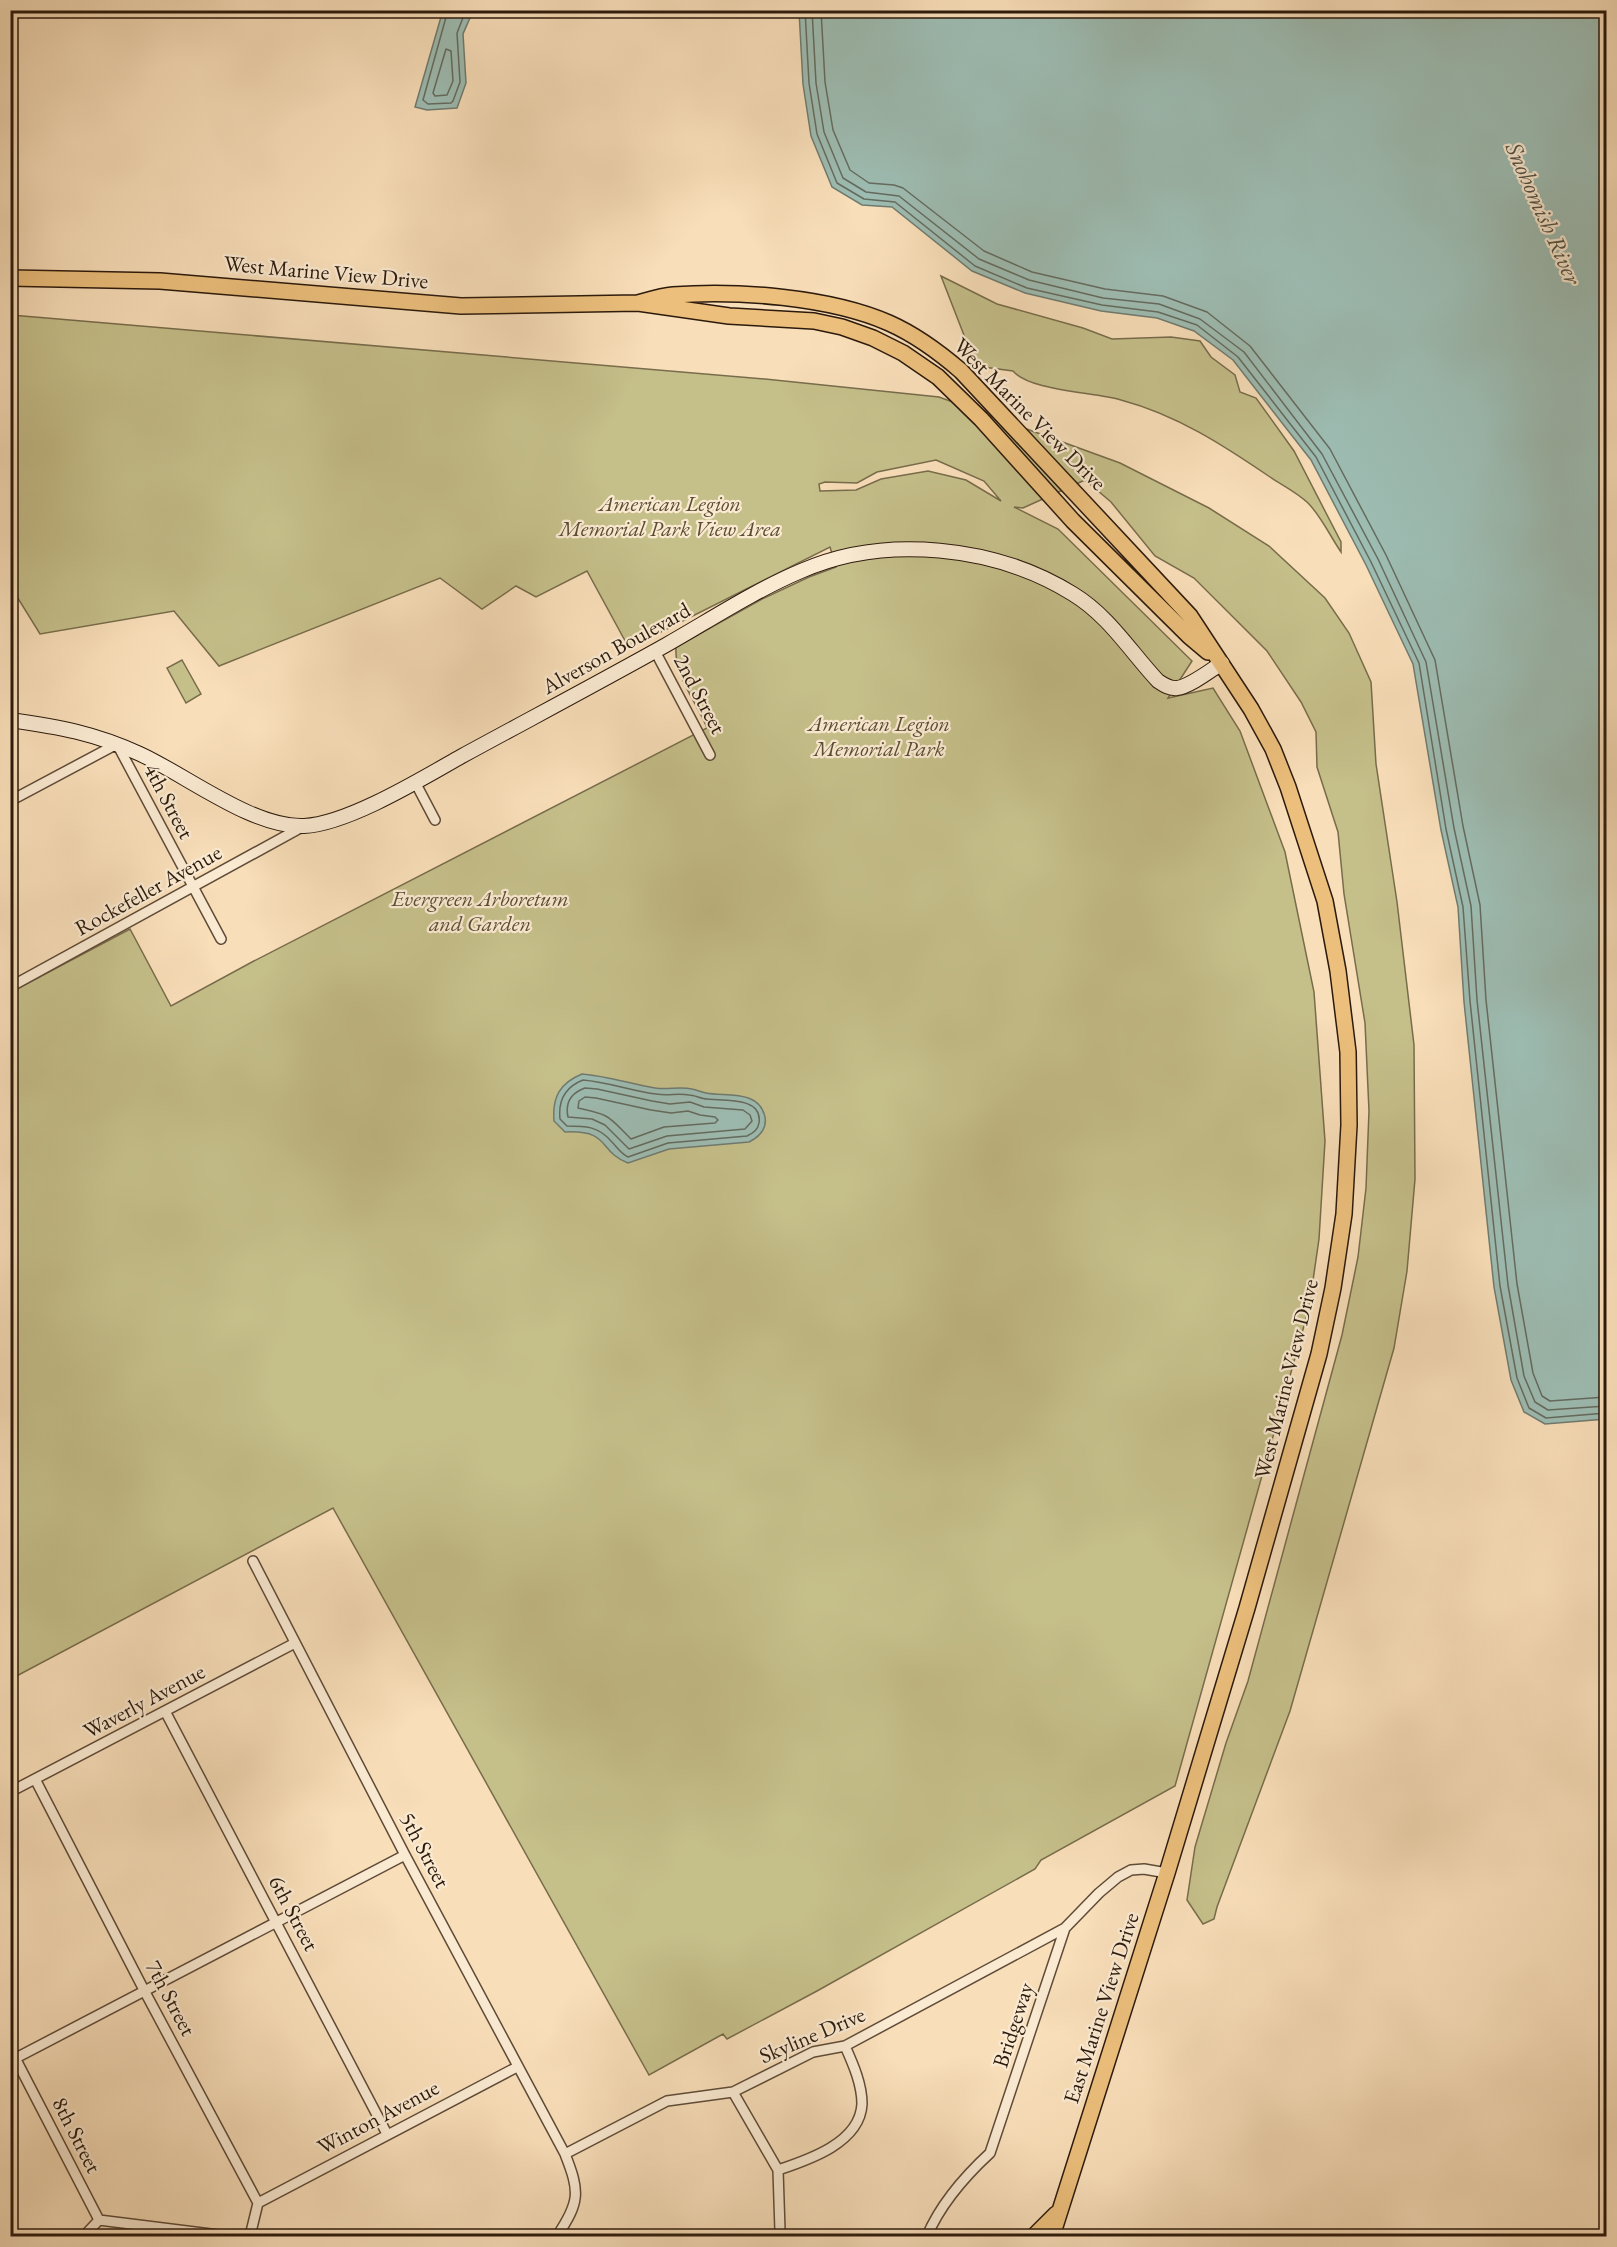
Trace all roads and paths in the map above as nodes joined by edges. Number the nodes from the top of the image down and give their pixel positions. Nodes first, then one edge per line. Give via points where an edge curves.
1 (10, 278) edge
2 (638, 303) junction
3 (655, 651) junction
4 (1222, 663) junction
5 (10, 720) edge
6 (117, 744) junction
7 (710, 755) dead end
8 (415, 782) junction
9 (10, 801) edge
10 (435, 820) dead end
11 (304, 826) junction
12 (194, 888) junction
13 (221, 939) dead end
14 (10, 987) edge
15 (253, 1561) dead end
16 (295, 1643) junction
17 (165, 1711) junction
18 (36, 1779) junction
19 (10, 1792) edge
20 (1190, 1793) joint
21 (405, 1855) junction
22 (1167, 1873) junction
23 (276, 1923) junction
24 (1065, 1928) junction
25 (145, 1992) junction
26 (845, 2046) junction
27 (10, 2048) edge
28 (16, 2058) junction
29 (517, 2067) junction
30 (733, 2092) junction
31 (387, 2134) junction
32 (565, 2154) junction
33 (778, 2170) junction
34 (258, 2203) junction
35 (1062, 2207) junction
36 (99, 2220) junction
37 (152, 2232) edge
38 (84, 2236) edge
39 (227, 2236) edge
40 (250, 2236) edge
41 (557, 2236) edge
42 (782, 2236) edge
43 (927, 2236) edge
44 (1034, 2236) edge
45 (1052, 2236) edge

1 - 2 main road, West Marine View Drive via 159,281 461,306
2 - 4 main road, West Marine View Drive via 729,316 814,321 873,338 903,353 938,377 1073,521 1189,636
2 - 4 main road, West Marine View Drive via 671,295 734,294 834,305 888,323 938,351 1190,616
3 - 4 main road, Alverson Boulevard via 802,570 854,554 915,550 990,560 1046,579 1109,622 1167,687 1188,684
3 - 7 street, 2nd Street
3 - 8 main road, Alverson Boulevard
4 - 20 main road, West Marine View Drive via 1273,749 1325,901 1348,1052 1349,1125 1344,1214 1319,1354
5 - 6 main road, Alverson Boulevard via 88,733
6 - 9 street
6 - 11 main road, Alverson Boulevard via 238,808
6 - 12 street, 4th Street
8 - 10 street
8 - 11 main road, Alverson Boulevard via 365,807
11 - 12 street, Rockefeller Avenue
12 - 13 street, 4th Street
12 - 14 street, Rockefeller Avenue
15 - 16 street, 5th Street
16 - 17 street, Waverly Avenue
16 - 21 street, 5th Street
17 - 18 street, Waverly Avenue
17 - 23 street, 6th Street
18 - 19 street, Waverly Avenue
18 - 25 street, 7th Street
20 - 22 main road, East Marine View Drive
21 - 23 street
21 - 29 street, 5th Street
22 - 24 street, Bridgeway via 1131,1870 1099,1893
22 - 35 main road, East Marine View Drive
23 - 25 street
23 - 31 street, 6th Street
24 - 26 street, Skyline Drive
24 - 43 street, Bridgeway via 990,2153 950,2196
25 - 28 street
25 - 34 street, 7th Street
26 - 30 street, Skyline Drive via 813,2052
26 - 33 street via 857,2075 862,2105 854,2127 841,2140
27 - 28 street, 8th Street
28 - 36 street, 8th Street
29 - 31 street, Winton Avenue
29 - 32 street, 5th Street
30 - 32 street, Skyline Drive via 667,2101
30 - 33 street
31 - 34 street, Winton Avenue
32 - 41 street, 5th Street via 576,2191 571,2216
33 - 42 street
34 - 40 street
35 - 44 main road
35 - 45 main road, East Marine View Drive
36 - 37 street
36 - 38 street
37 - 39 street

